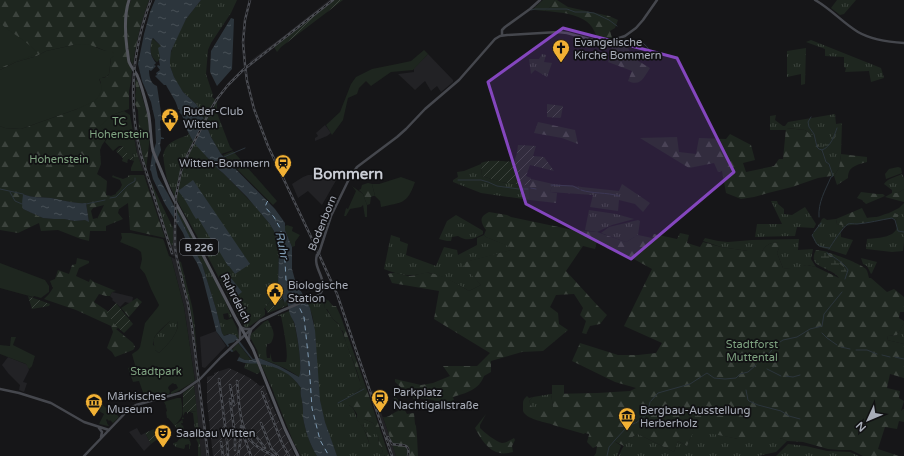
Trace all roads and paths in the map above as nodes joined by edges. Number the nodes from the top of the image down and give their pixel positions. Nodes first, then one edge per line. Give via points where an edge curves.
1 (130, 0) edge
2 (540, 0) edge
3 (658, 0) edge
4 (815, 0) edge
5 (502, 36) junction
6 (904, 43) edge
7 (240, 327) junction
8 (251, 329) junction
9 (245, 335) junction
10 (240, 339) junction
11 (249, 342) junction
12 (0, 389) edge
13 (98, 426) junction
14 (109, 430) junction
15 (101, 438) junction
16 (84, 456) edge
17 (298, 456) edge

1 - 7 main road, Ruhrdeich / B 226 via 125,32 128,60 137,76 148,109 153,151 170,192
2 - 5 main road via 505,27
3 - 5 main road via 636,28 625,36 613,40 596,41 558,32
4 - 6 main road via 861,33 880,40
5 - 8 main road, Bodenborn, bridge via 493,41 459,80 405,130 357,167 331,216 317,256 316,262 324,287 320,295 263,319
7 - 8 main road
7 - 9 main road, Ruhrdeich / B 226
7 - 10 main road
8 - 9 main road
8 - 11 main road
9 - 10 main road
9 - 11 main road, Ruhrdeich / B 226
10 - 14 main road via 200,380 179,393 133,406
11 - 17 main road, Ruhrdeich / B 226
12 - 13 main road via 51,403 84,422
13 - 14 main road
13 - 15 main road via 102,432
14 - 15 main road
15 - 16 main road

